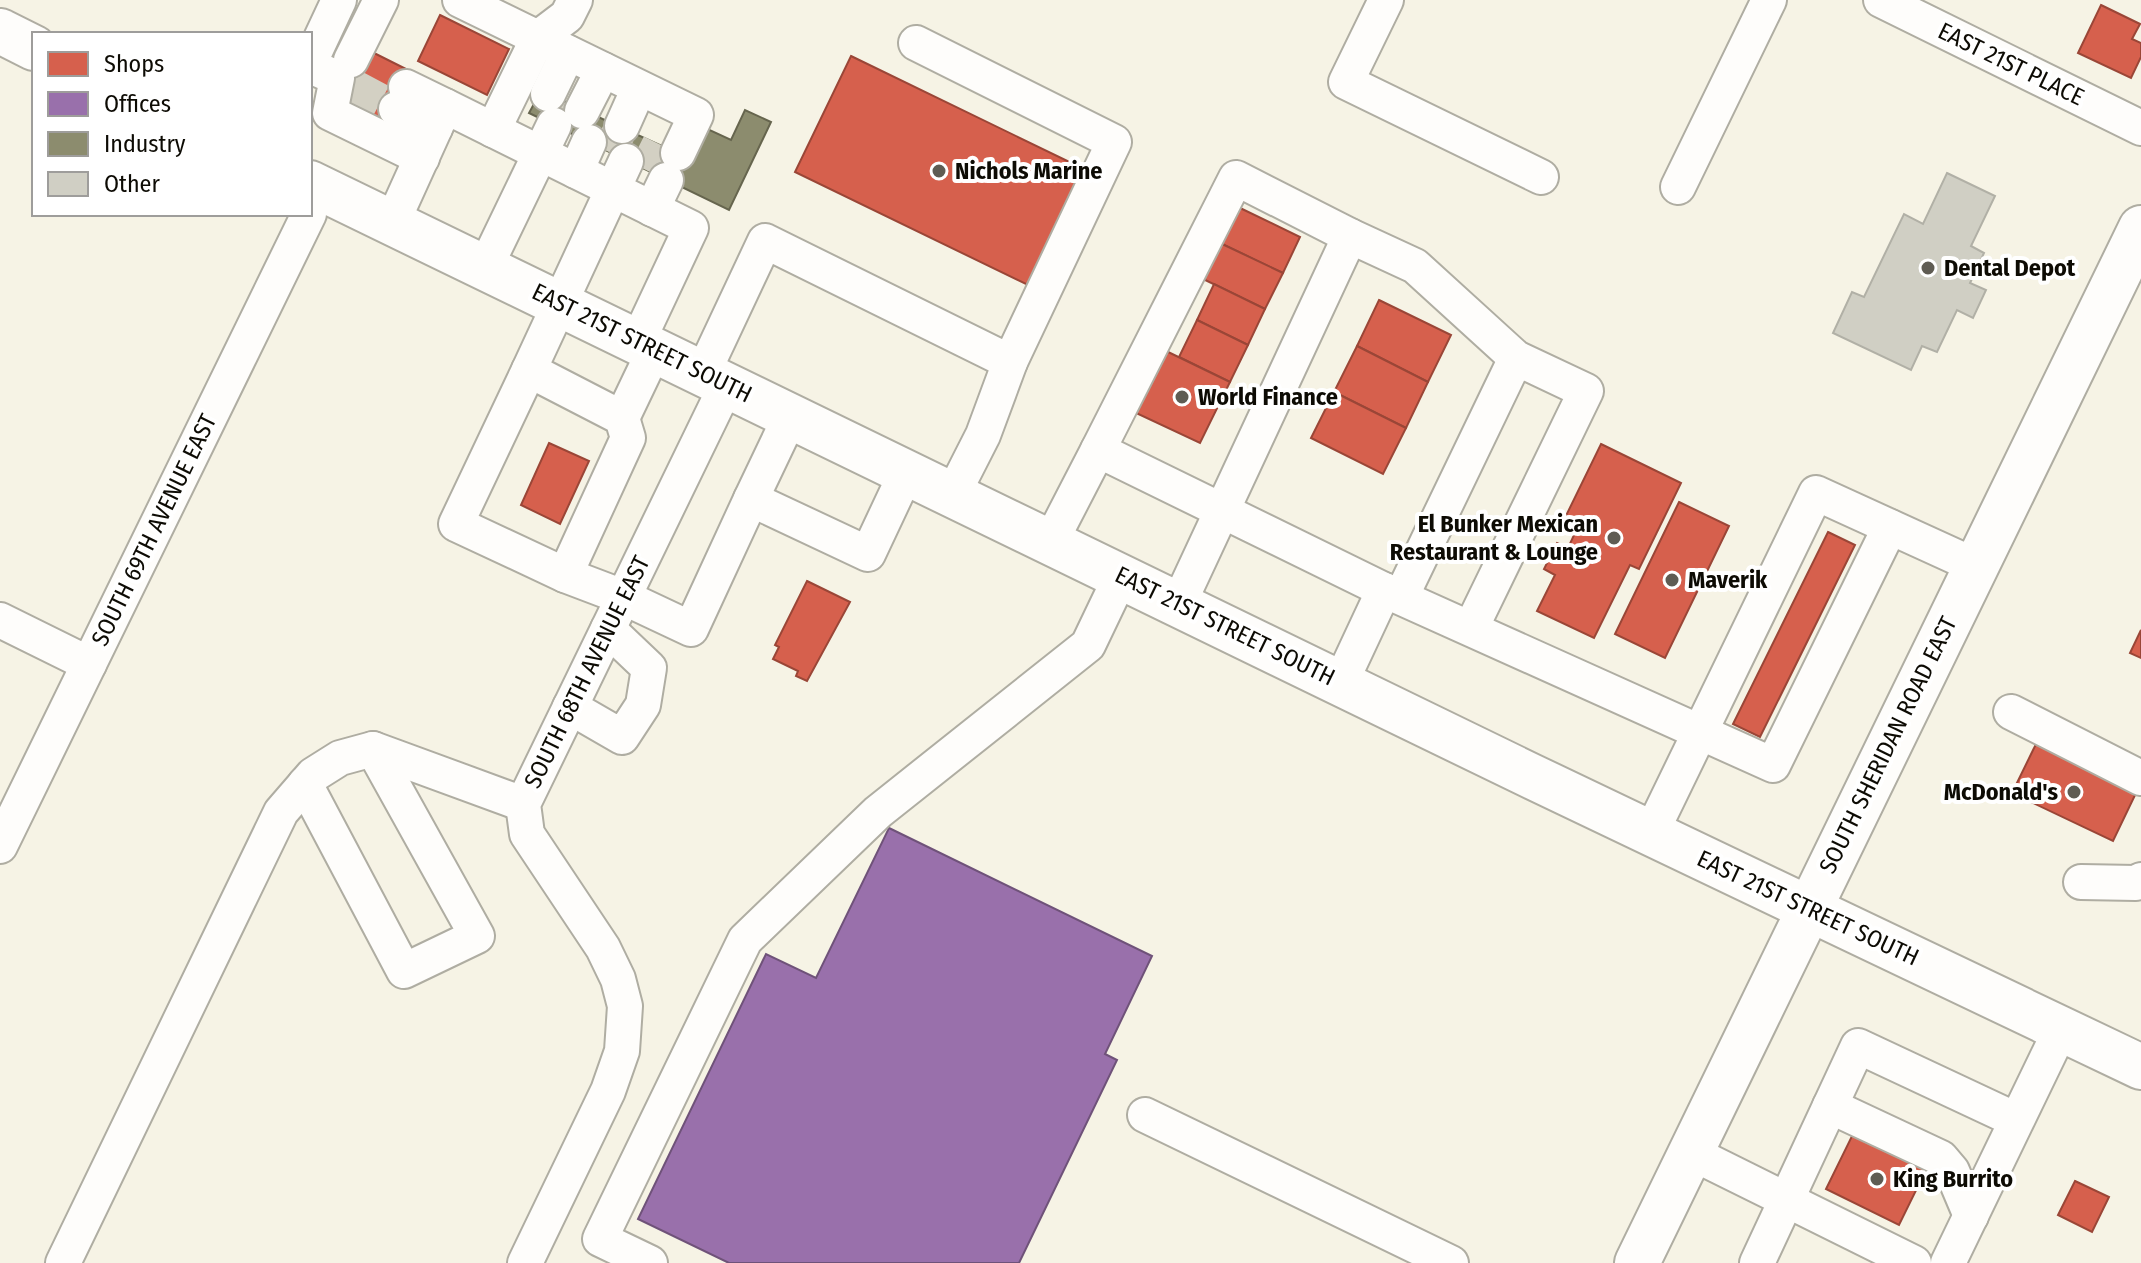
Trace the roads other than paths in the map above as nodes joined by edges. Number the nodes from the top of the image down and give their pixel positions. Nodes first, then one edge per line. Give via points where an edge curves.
1 (339, 0) edge
2 (381, 0) edge
3 (460, 0) edge
4 (575, 0) edge
5 (1386, 0) edge
6 (1769, 0) edge
7 (1882, 0) edge
8 (0, 31) edge
9 (916, 43) dead end
10 (32, 47) edge
11 (337, 70) edge
12 (611, 74) junction
13 (401, 98) tunnel mouth
14 (2141, 128) edge
15 (493, 130) junction
16 (434, 131) junction
17 (599, 149) junction
18 (1541, 177) dead end
19 (1678, 187) dead end
20 (312, 199) edge
21 (304, 216) edge
22 (392, 223) junction
23 (2141, 228) edge
24 (1350, 236) junction
25 (485, 268) junction
26 (558, 303) junction
27 (647, 345) junction
28 (1516, 358) junction
29 (1010, 362) junction
30 (529, 370) junction
31 (715, 378) junction
32 (791, 415) junction
33 (622, 418) junction
34 (1098, 450) junction
35 (907, 471) junction
36 (953, 494) junction
37 (751, 499) junction
38 (1223, 511) junction
39 (1890, 527) junction
40 (1051, 541) junction
41 (1976, 566) junction
42 (565, 575) junction
43 (1121, 576) junction
44 (1392, 594) junction
45 (623, 597) junction
46 (1179, 603) junction
47 (0, 620) edge
48 (1471, 628) junction
49 (608, 629) junction
50 (89, 664) junction
51 (1341, 682) junction
52 (570, 707) junction
53 (2011, 712) dead end
54 (1698, 734) junction
55 (373, 749) junction
56 (2141, 778) edge
57 (305, 784) junction
58 (523, 804) junction
59 (1651, 833) junction
60 (0, 846) edge
61 (2141, 880) edge
62 (2081, 882) dead end
63 (1810, 909) junction
64 (2061, 1029) junction
65 (2141, 1067) edge
66 (1830, 1106) junction
67 (1145, 1115) dead end
68 (2016, 1120) junction
69 (1692, 1153) junction
70 (1786, 1202) junction
71 (1971, 1216) junction
72 (63, 1263) edge
73 (525, 1263) edge
74 (650, 1263) edge
75 (1451, 1263) edge
76 (1637, 1263) edge
77 (1757, 1263) edge
78 (1914, 1263) edge
79 (1948, 1263) edge

1 - 11 street
2 - 11 street
3 - 12 street
4 - 12 street via 567,16
5 - 18 street via 1346,82
6 - 19 street
7 - 14 street, EAST 21ST PLACE
8 - 10 main road
9 - 29 street via 1114,142
11 - 16 street via 330,113
12 - 15 street
12 - 17 street
12 - 17 street
12 - 17 street via 696,115
13 - 16 street
15 - 16 street
15 - 17 street
16 - 22 street
17 - 25 street
17 - 26 street
17 - 27 street via 691,228
20 - 22 main road, EAST 21ST STREET SOUTH
21 - 50 street, SOUTH 69TH AVENUE EAST
22 - 25 main road, EAST 21ST STREET SOUTH
23 - 41 main road, SOUTH SHERIDAN ROAD EAST
24 - 28 street via 1415,266
24 - 34 street via 1236,178
24 - 38 street
25 - 26 main road, EAST 21ST STREET SOUTH
26 - 27 main road, EAST 21ST STREET SOUTH
26 - 30 street
27 - 31 main road, EAST 21ST STREET SOUTH
27 - 33 street
28 - 44 street
28 - 48 street via 1586,391
29 - 31 street, SOUTH 68TH AVENUE EAST via 765,241
29 - 36 street via 983,435
30 - 33 street
30 - 42 street via 456,524
31 - 32 main road, EAST 21ST STREET SOUTH
31 - 45 street, SOUTH 68TH AVENUE EAST
32 - 35 main road, EAST 21ST STREET SOUTH
32 - 37 street
33 - 42 street via 628,438
34 - 38 street
34 - 40 street
35 - 36 main road, EAST 21ST STREET SOUTH
35 - 37 street via 868,554
36 - 40 main road, EAST 21ST STREET SOUTH
37 - 45 street via 691,629
38 - 44 street
38 - 46 street
39 - 41 street
39 - 54 street via 1773,765
39 - 54 street via 1816,493
40 - 43 main road, EAST 21ST STREET SOUTH
41 - 63 main road, SOUTH SHERIDAN ROAD EAST
42 - 45 street
43 - 46 main road, EAST 21ST STREET SOUTH
43 - 74 street via 1088,645 878,812 745,940 600,1239
44 - 48 street
44 - 51 street
45 - 49 street, SOUTH 68TH AVENUE EAST
46 - 51 main road, EAST 21ST STREET SOUTH
47 - 50 street
48 - 54 street
49 - 52 street, SOUTH 68TH AVENUE EAST
49 - 52 street via 649,668 643,705 622,737
50 - 60 street, SOUTH 69TH AVENUE EAST
51 - 59 main road, EAST 21ST STREET SOUTH
52 - 58 street, SOUTH 68TH AVENUE EAST
53 - 56 street
54 - 59 street
55 - 57 street via 340,758
55 - 57 street via 477,936 404,971
55 - 58 street
57 - 72 street via 281,812
58 - 73 street, SOUTH 68TH AVENUE EAST via 527,834 603,948 625,1006 622,1051 608,1091
59 - 63 main road, EAST 21ST STREET SOUTH
61 - 62 street
63 - 64 main road, EAST 21ST STREET SOUTH
63 - 69 main road, SOUTH SHERIDAN ROAD EAST
64 - 65 main road, EAST 21ST STREET SOUTH
64 - 68 street
66 - 68 street via 1858,1046
66 - 70 street
66 - 71 street via 1941,1158
67 - 75 street
68 - 71 street
69 - 70 street
69 - 76 main road, SOUTH SHERIDAN ROAD EAST
70 - 77 street
70 - 78 street
71 - 79 street

